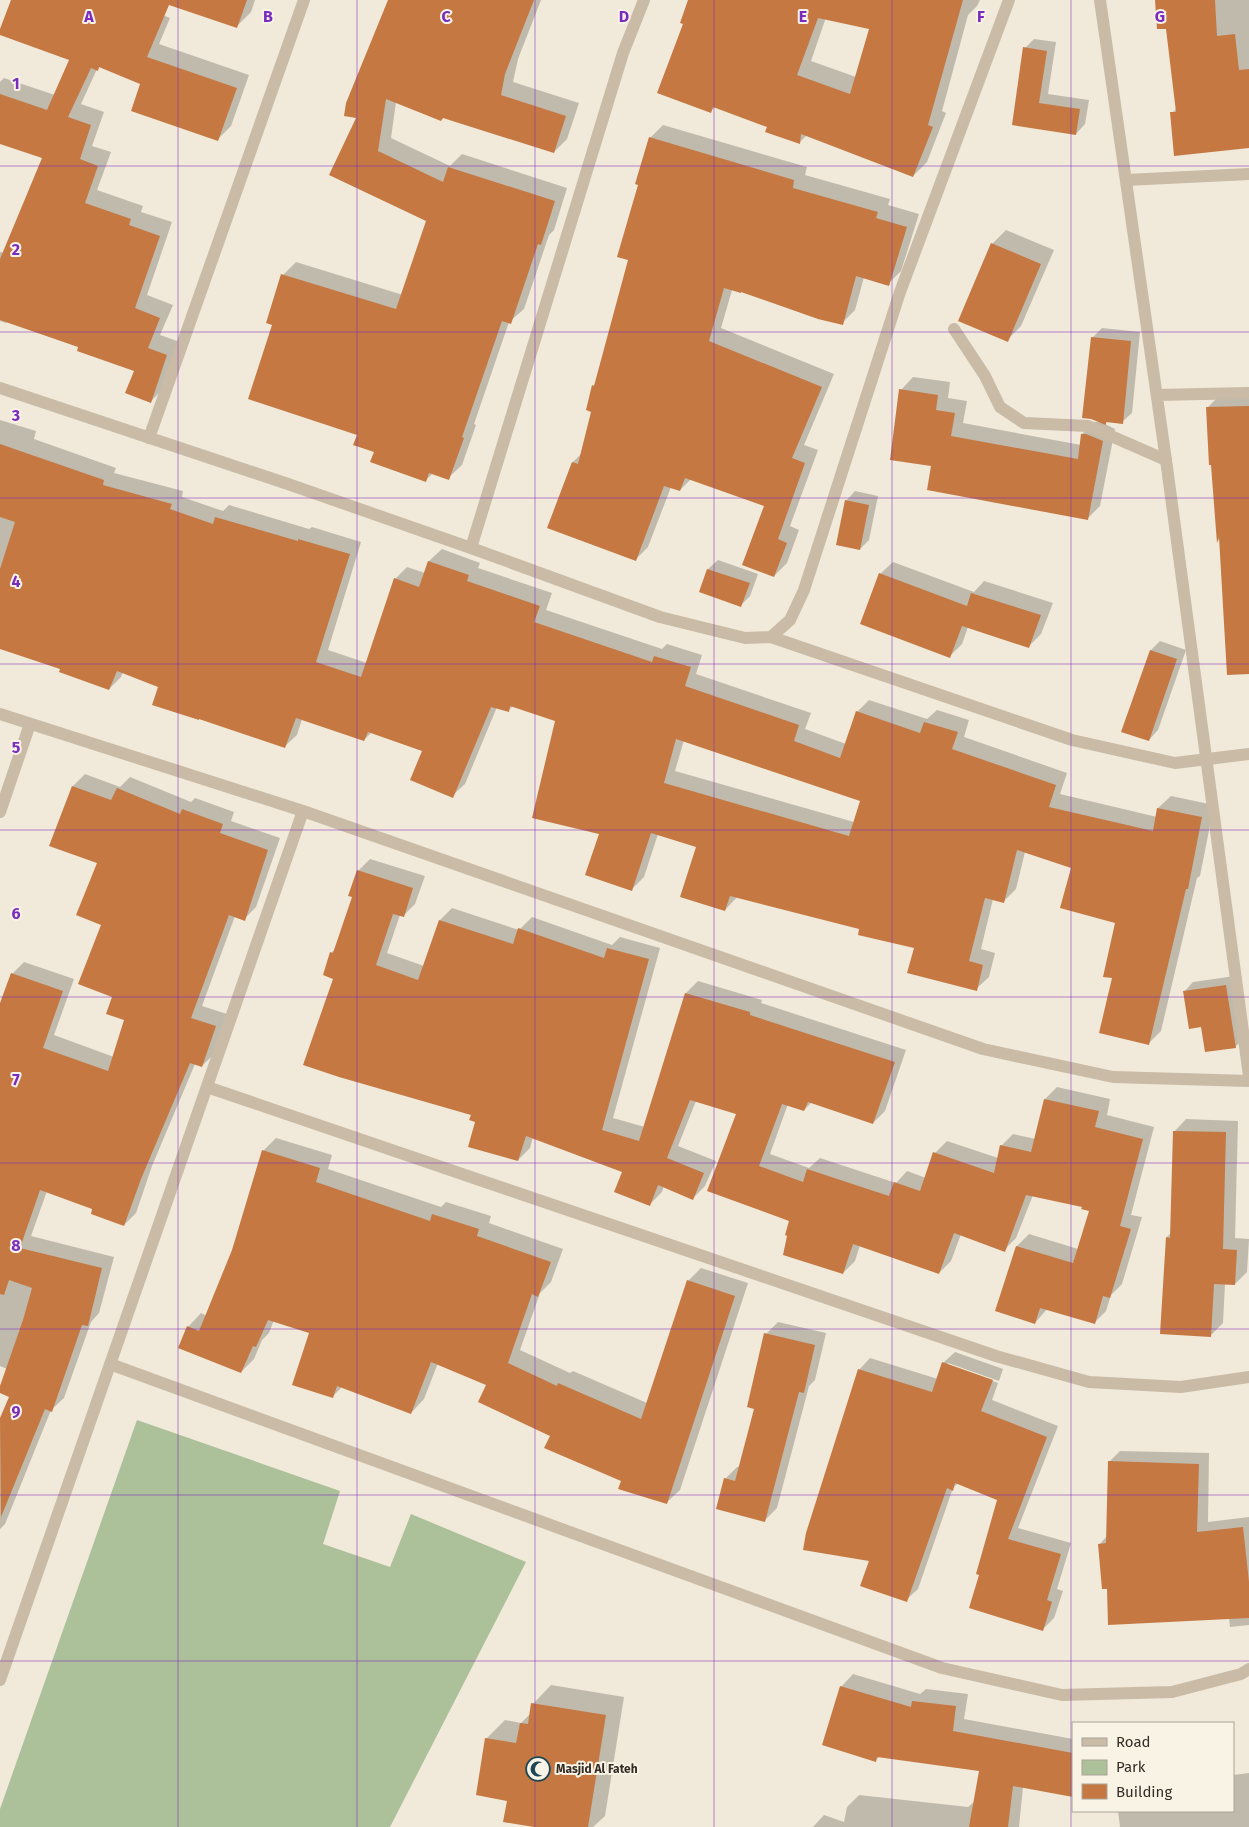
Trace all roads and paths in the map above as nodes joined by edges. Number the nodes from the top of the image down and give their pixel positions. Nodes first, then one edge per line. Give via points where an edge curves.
1 (304, 0) edge
2 (644, 0) edge
3 (1009, 0) edge
4 (1100, 0) edge
5 (1249, 174) edge
6 (1126, 180) junction
7 (954, 329) dead end
8 (0, 388) edge
9 (1249, 394) edge
10 (1157, 395) junction
11 (149, 438) junction
12 (1166, 460) junction
13 (471, 548) junction
14 (771, 638) junction
15 (0, 714) edge
16 (30, 724) junction
17 (1249, 754) edge
18 (1206, 759) junction
19 (303, 811) junction
20 (0, 812) edge
21 (1249, 1076) edge
22 (1249, 1082) edge
23 (207, 1087) junction
24 (110, 1364) junction
25 (1249, 1378) edge
26 (1249, 1669) edge
27 (0, 1676) edge

1 - 11 street
2 - 13 street via 623,53
3 - 14 street via 900,292 804,590 790,620
4 - 6 street
5 - 6 street
6 - 10 street
7 - 12 street via 985,376 1000,407 1024,423 1088,426
8 - 11 street
9 - 10 street
10 - 12 street
11 - 13 street
12 - 18 street
13 - 14 street via 660,617 745,638
14 - 18 street via 1072,740 1175,763
15 - 16 street
16 - 19 street
16 - 20 street
17 - 18 street
18 - 21 street
19 - 22 street via 983,1049 1113,1077
19 - 23 street
23 - 24 street
23 - 25 street via 996,1356 1089,1382 1181,1387
24 - 26 street via 942,1668 1062,1695 1172,1692 1241,1674
24 - 27 street

